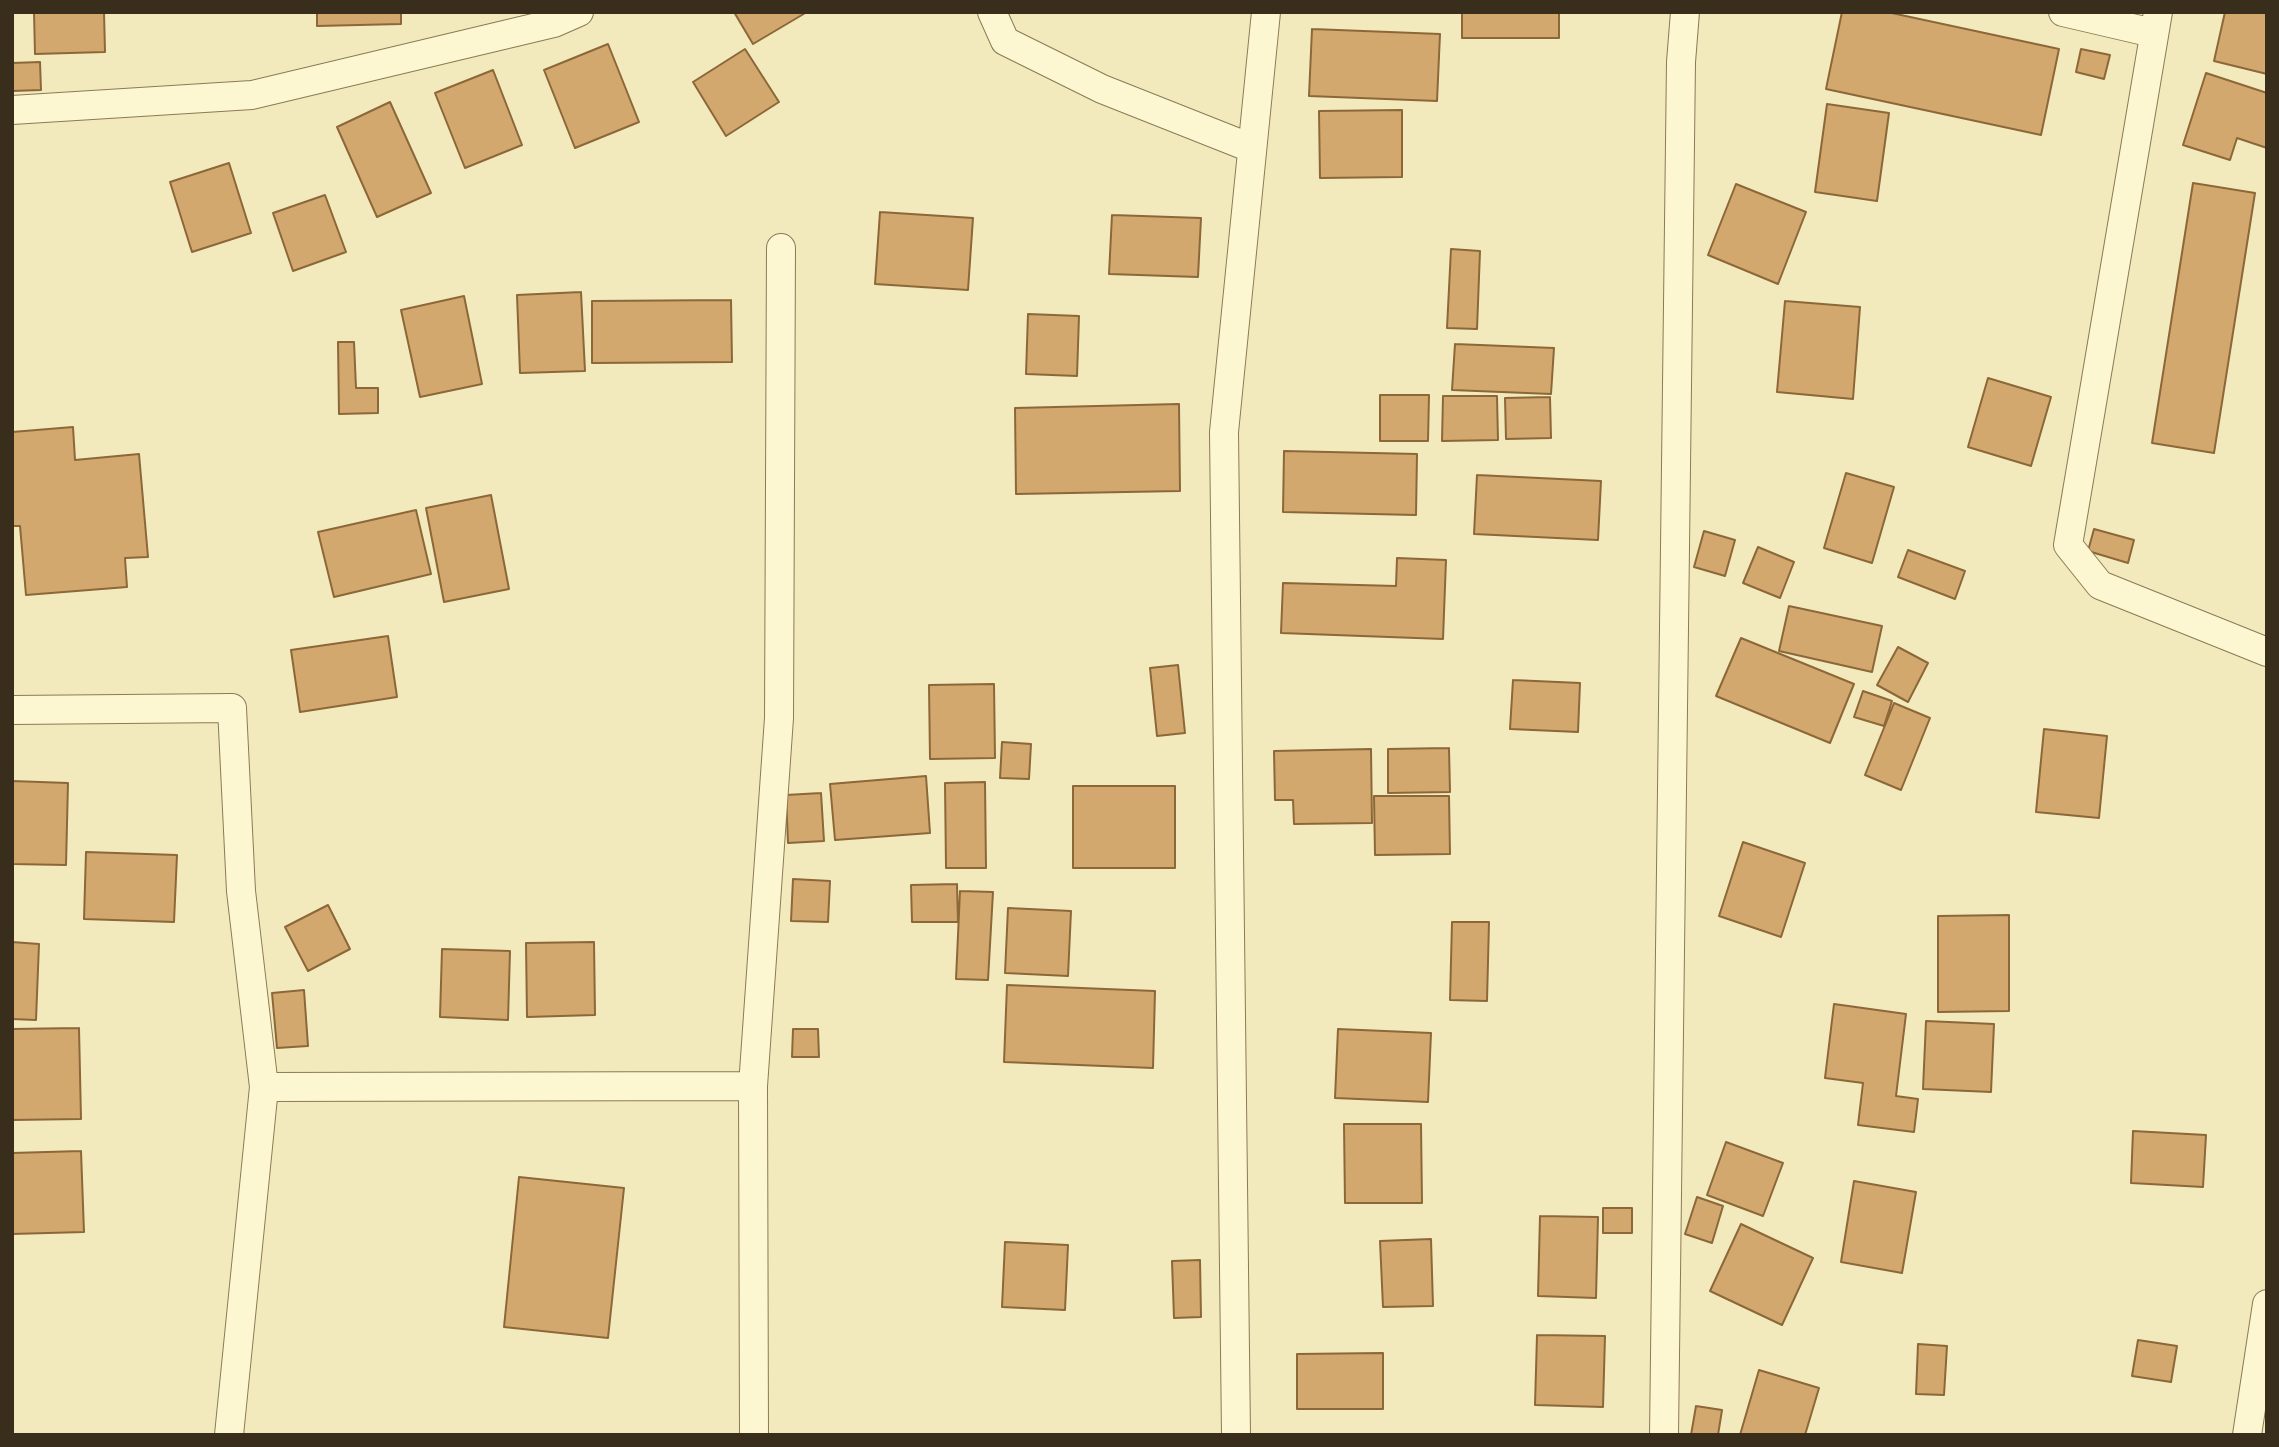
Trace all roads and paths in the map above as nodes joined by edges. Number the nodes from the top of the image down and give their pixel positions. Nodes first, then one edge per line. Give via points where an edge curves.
1 (579, 12) edge
2 (992, 12) edge
3 (1266, 12) edge
4 (1685, 12) edge
5 (2063, 12) edge
6 (2155, 23) edge
7 (12, 110) edge
8 (1251, 148) junction
9 (781, 248) dead end
10 (2267, 652) edge
11 (12, 710) edge
12 (753, 1086) junction
13 (264, 1087) junction
14 (2267, 1304) edge
15 (229, 1435) edge
16 (754, 1435) edge
17 (1236, 1435) edge
18 (1664, 1435) edge
19 (2247, 1435) edge

1 - 7 street via 554,23 252,95
2 - 8 street via 1005,41 1102,89
3 - 8 street
4 - 18 street
5 - 6 street
6 - 10 street via 2068,545 2100,585
8 - 17 street via 1224,432
9 - 12 street via 779,718
11 - 13 street via 232,708 241,891
12 - 13 street
12 - 16 street
13 - 15 street
14 - 19 street

